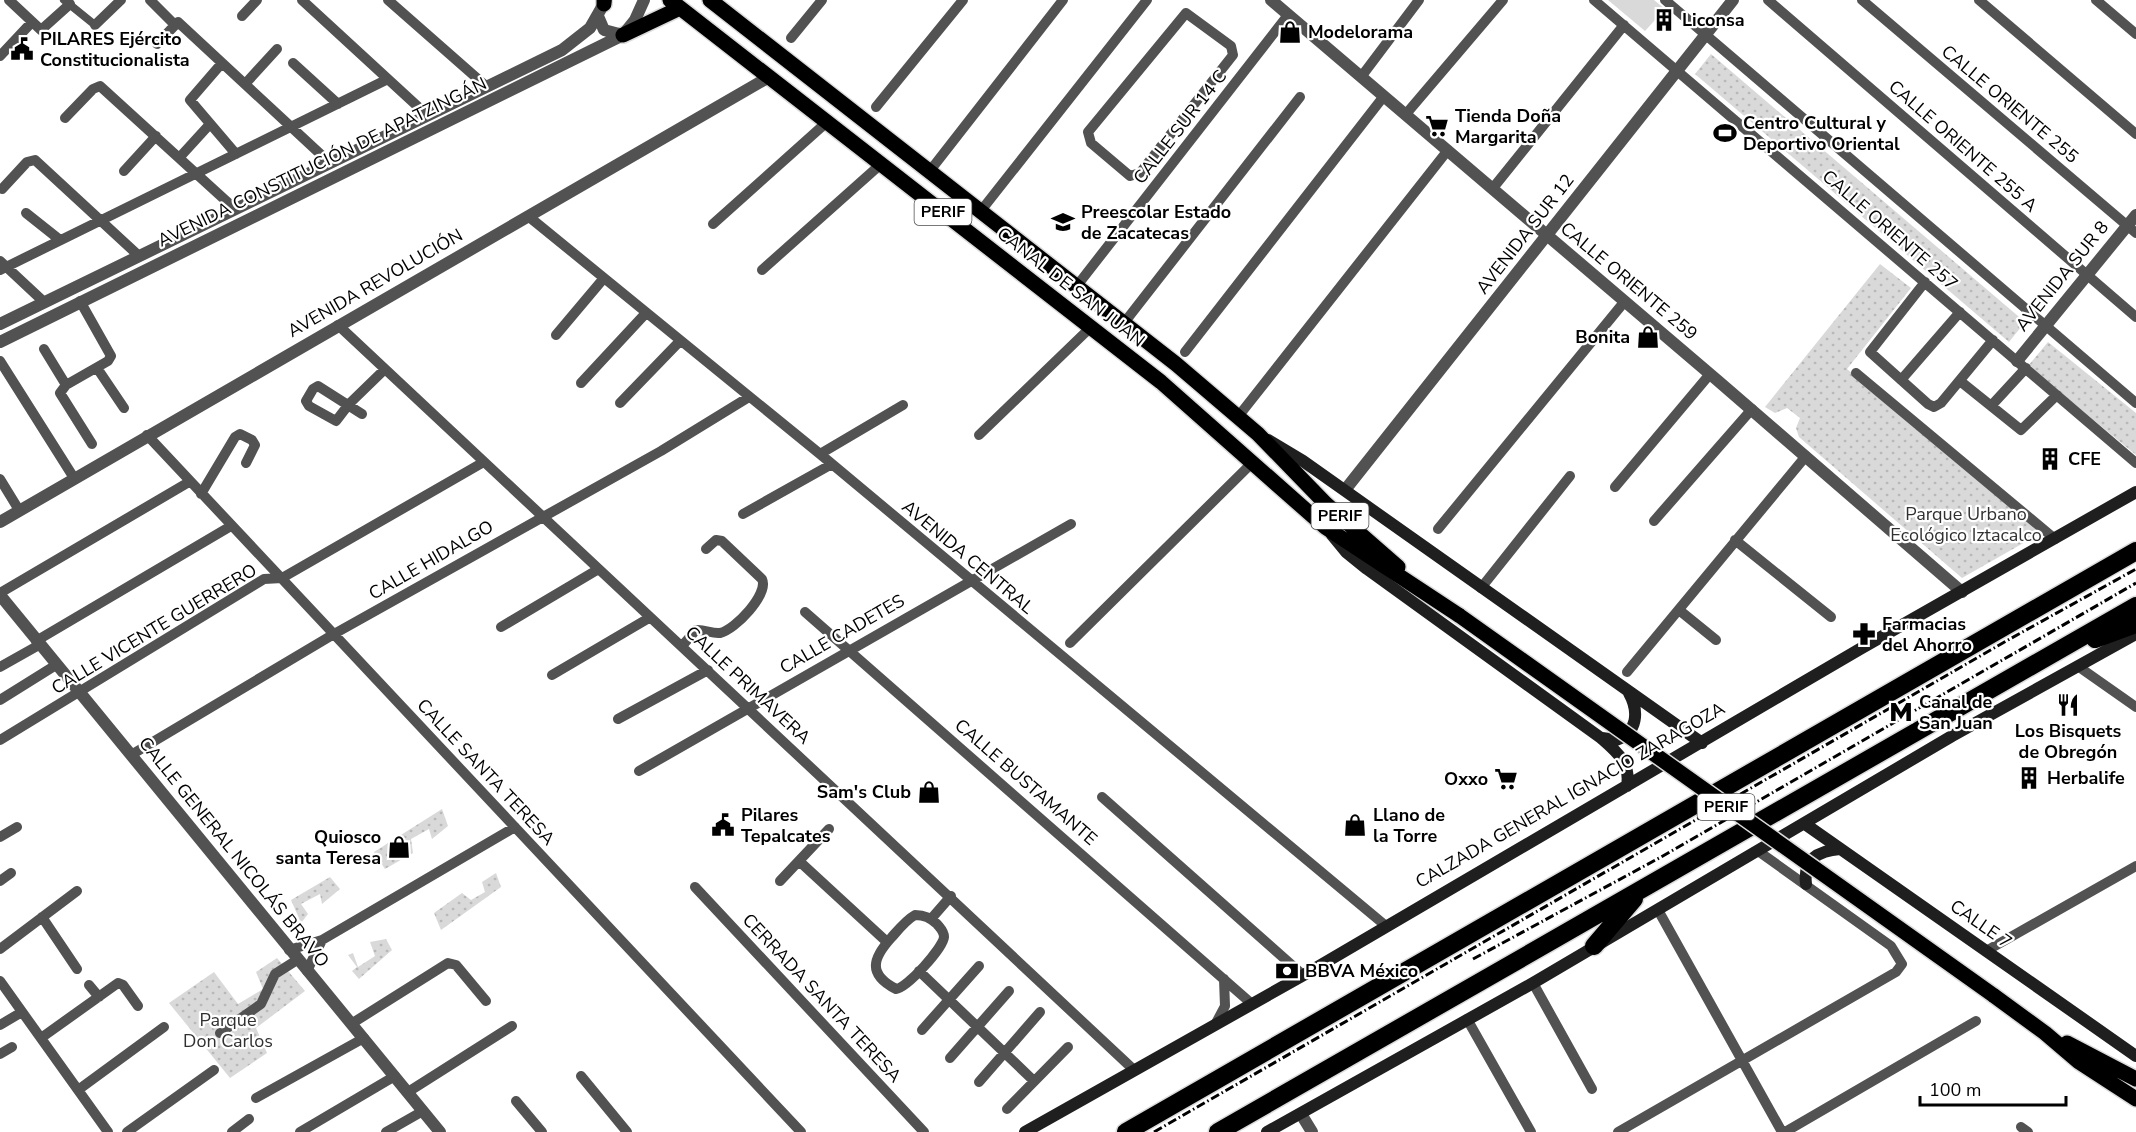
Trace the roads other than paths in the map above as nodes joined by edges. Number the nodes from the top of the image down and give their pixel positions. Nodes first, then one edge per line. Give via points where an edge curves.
1 (9, 0) edge
2 (121, 0) edge
3 (150, 0) edge
4 (257, 0) edge
5 (302, 0) edge
6 (388, 0) edge
7 (644, 0) edge
8 (710, 0) edge
9 (822, 0) edge
10 (963, 0) edge
11 (1064, 0) edge
12 (1147, 0) edge
13 (1271, 0) edge
14 (1419, 0) edge
15 (1503, 0) edge
16 (1594, 0) edge
17 (1665, 0) edge
18 (1733, 0) edge
19 (1768, 0) edge
20 (1862, 0) edge
21 (1979, 0) edge
22 (2096, 0) edge
23 (67, 2) edge
24 (675, 4) edge
25 (603, 5) edge
26 (1288, 15) junction
27 (242, 16) dead end
28 (32, 22) junction
29 (95, 25) joint
30 (175, 25) junction
31 (1624, 26) junction
32 (623, 34) junction
33 (2136, 34) edge
34 (1705, 35) junction
35 (791, 38) dead end
36 (157, 44) dead end
37 (277, 49) dead end
38 (0, 55) edge
39 (222, 63) junction
40 (293, 63) dead end
41 (1676, 71) junction
42 (769, 77) junction
43 (1361, 77) junction
44 (388, 79) junction
45 (245, 84) junction
46 (487, 87) junction
47 (1384, 96) junction
48 (1300, 97) dead end
49 (338, 104) junction
50 (876, 107) dead end
51 (1406, 114) junction
52 (427, 116) junction
53 (65, 118) dead end
54 (827, 122) junction
55 (210, 124) junction
56 (291, 127) junction
57 (1178, 128) junction
58 (2136, 134) edge
59 (156, 136) junction
60 (1191, 140) junction
61 (1448, 150) junction
62 (236, 154) junction
63 (179, 158) junction
64 (330, 163) junction
65 (881, 164) junction
66 (124, 171) dead end
67 (929, 172) junction
68 (196, 173) junction
69 (1493, 188) junction
70 (2, 189) dead end
71 (984, 206) junction
72 (235, 209) junction
73 (26, 213) dead end
74 (2136, 215) edge
75 (528, 216) junction
76 (101, 220) junction
77 (713, 224) dead end
78 (2132, 229) edge
79 (1545, 234) junction
80 (60, 240) junction
81 (139, 256) junction
82 (2, 266) edge
83 (762, 270) dead end
84 (2086, 275) junction
85 (604, 278) junction
86 (1925, 282) junction
87 (1076, 287) junction
88 (80, 301) junction
89 (1625, 301) junction
90 (44, 302) junction
91 (1960, 312) junction
92 (646, 313) junction
93 (2136, 317) edge
94 (1124, 323) junction
95 (0, 324) edge
96 (338, 325) junction
97 (1091, 327) junction
98 (2044, 327) junction
99 (556, 334) dead end
100 (1993, 340) junction
101 (680, 341) junction
102 (0, 342) edge
103 (44, 349) dead end
104 (1185, 352) dead end
105 (0, 361) edge
106 (2021, 364) junction
107 (97, 368) junction
108 (384, 370) junction
109 (1710, 374) junction
110 (1857, 374) dead end
111 (1901, 380) junction
112 (1960, 381) junction
113 (581, 383) dead end
114 (66, 385) junction
115 (2057, 395) junction
116 (749, 397) junction
117 (620, 403) dead end
118 (2136, 403) edge
119 (903, 405) dead end
120 (1990, 406) junction
121 (124, 408) dead end
122 (1752, 409) junction
123 (362, 414) dead end
124 (1237, 418) junction
125 (1258, 434) junction
126 (147, 435) junction
127 (980, 435) dead end
128 (92, 444) dead end
129 (820, 454) junction
130 (1806, 456) junction
131 (246, 462) dead end
132 (1253, 462) junction
133 (482, 463) junction
134 (2136, 463) edge
135 (832, 464) junction
136 (1570, 476) dead end
137 (74, 478) junction
138 (0, 479) edge
139 (189, 482) junction
140 (1615, 488) dead end
141 (1345, 490) junction
142 (2136, 492) edge
143 (201, 494) junction
144 (19, 510) junction
145 (743, 514) dead end
146 (541, 516) junction
147 (1654, 521) dead end
148 (0, 522) edge
149 (1071, 524) dead end
150 (231, 526) junction
151 (1325, 528) junction
152 (1438, 529) dead end
153 (2055, 539) junction
154 (1735, 540) junction
155 (706, 549) dead end
156 (2136, 551) edge
157 (597, 570) junction
158 (282, 578) junction
159 (969, 581) junction
160 (1482, 588) junction
161 (1962, 592) junction
162 (1427, 593) junction
163 (0, 594) edge
164 (2136, 606) edge
165 (1679, 610) junction
166 (806, 612) dead end
167 (1831, 617) dead end
168 (649, 618) junction
169 (2136, 624) edge
170 (501, 627) dead end
171 (334, 633) junction
172 (2136, 634) edge
173 (1716, 640) dead end
174 (38, 643) junction
175 (1070, 643) dead end
176 (2069, 644) junction
177 (682, 646) junction
178 (851, 649) junction
179 (56, 665) junction
180 (0, 667) edge
181 (2079, 667) junction
182 (708, 670) junction
183 (1627, 672) dead end
184 (552, 675) dead end
185 (80, 693) junction
186 (1629, 693) junction
187 (0, 700) edge
188 (2136, 707) edge
189 (748, 708) junction
190 (618, 719) dead end
191 (1601, 738) junction
192 (0, 740) edge
193 (1702, 743) junction
194 (131, 754) junction
195 (639, 771) dead end
196 (1627, 786) junction
197 (1102, 797) dead end
198 (1805, 824) junction
199 (16, 827) dead end
200 (515, 827) junction
201 (829, 829) dead end
202 (0, 837) edge
203 (1840, 849) junction
204 (1758, 851) junction
205 (799, 861) junction
206 (2136, 866) edge
207 (11, 873) dead end
208 (0, 881) edge
209 (780, 881) dead end
210 (1806, 884) junction
211 (695, 887) dead end
212 (1643, 889) junction
213 (76, 891) dead end
214 (951, 896) junction
215 (1658, 910) junction
216 (42, 917) junction
217 (931, 919) junction
218 (1386, 926) junction
219 (322, 940) junction
220 (887, 942) junction
221 (1594, 946) junction
222 (0, 949) edge
223 (1986, 951) junction
224 (293, 955) junction
225 (979, 966) dead end
226 (77, 969) dead end
227 (307, 971) junction
228 (919, 971) junction
229 (1303, 975) junction
230 (1224, 979) junction
231 (0, 981) edge
232 (1533, 983) junction
233 (89, 985) dead end
234 (1009, 991) dead end
235 (99, 997) junction
236 (486, 1001) dead end
237 (950, 1001) junction
238 (1252, 1004) junction
239 (138, 1006) dead end
240 (22, 1012) junction
241 (1040, 1012) dead end
242 (1467, 1019) junction
243 (1976, 1022) dead end
244 (1216, 1023) junction
245 (351, 1024) junction
246 (0, 1025) edge
247 (512, 1026) dead end
248 (164, 1027) dead end
249 (977, 1028) junction
250 (922, 1030) dead end
251 (220, 1033) dead end
252 (2045, 1033) junction
253 (41, 1038) junction
254 (364, 1038) junction
255 (12, 1047) dead end
256 (1068, 1047) dead end
257 (0, 1054) edge
258 (1004, 1054) junction
259 (2136, 1056) edge
260 (950, 1058) dead end
261 (1742, 1060) junction
262 (214, 1070) dead end
263 (1134, 1070) junction
264 (395, 1076) junction
265 (581, 1076) dead end
266 (2136, 1079) edge
267 (1034, 1081) junction
268 (979, 1082) dead end
269 (1592, 1089) dead end
270 (78, 1090) junction
271 (408, 1092) junction
272 (256, 1098) dead end
273 (2136, 1099) edge
274 (516, 1101) dead end
275 (1007, 1109) dead end
276 (423, 1111) junction
277 (1301, 1114) junction
278 (249, 1119) dead end
279 (108, 1132) edge
280 (127, 1132) edge
281 (232, 1132) edge
282 (300, 1132) edge
283 (386, 1132) edge
284 (441, 1132) edge
285 (542, 1132) edge
286 (627, 1132) edge
287 (801, 1132) edge
288 (924, 1132) edge
289 (1025, 1132) edge
290 (1126, 1132) edge
291 (1218, 1132) edge
292 (1267, 1132) edge
293 (1312, 1132) edge
294 (1531, 1132) edge
295 (1618, 1132) edge
296 (1784, 1132) edge

1 - 28 street
2 - 29 street
3 - 30 street
4 - 27 street
5 - 44 street
6 - 46 street
7 - 32 street, AVENIDA CONSTITUCIÓN DE APATZINGÁN
8 - 67 main road, CANAL DE SAN JUAN / PERIF
9 - 35 street
10 - 50 street
11 - 67 street
12 - 71 street
13 - 26 street, CALLE ORIENTE 259
14 - 43 street
15 - 51 street
16 - 31 street, CALLE ORIENTE 257
17 - 34 street, CALLE ORIENTE 257
18 - 34 street, AVENIDA SUR 12
19 - 84 street, CALLE ORIENTE 255 A
20 - 78 street, CALLE ORIENTE 255
21 - 58 street
22 - 33 street
23 - 28 street via 44,29
23 - 29 street
24 - 32 main road
24 - 42 main road, CANAL DE SAN JUAN / PERIF
25 - 32 street via 604,30
25 - 46 street, AVENIDA CONSTITUCIÓN DE APATZINGÁN via 590,28 574,43
26 - 43 street, CALLE ORIENTE 259
26 - 60 street, CALLE SUR 14 C
28 - 38 street
30 - 36 street
30 - 39 street via 178,22
31 - 41 street, CALLE ORIENTE 257
31 - 69 street
32 - 88 street, AVENIDA CONSTITUCIÓN DE APATZINGÁN
34 - 41 street, AVENIDA SUR 12
34 - 98 street, CALLE ORIENTE 257
37 - 45 street
39 - 45 street
39 - 55 street via 190,100
40 - 49 street
41 - 79 street, AVENIDA SUR 12
41 - 86 street, CALLE ORIENTE 257
42 - 54 main road, CANAL DE SAN JUAN / PERIF
42 - 75 street, AVENIDA REVOLUCIÓN
43 - 47 street, CALLE ORIENTE 259
44 - 49 street
44 - 52 street
45 - 56 street
46 - 52 street, AVENIDA CONSTITUCIÓN DE APATZINGÁN
47 - 51 street, CALLE ORIENTE 259
47 - 104 street
48 - 94 street
49 - 56 street
51 - 61 street, CALLE ORIENTE 259
52 - 64 street, AVENIDA CONSTITUCIÓN DE APATZINGÁN
53 - 59 street via 100,86
54 - 65 main road, CANAL DE SAN JUAN / PERIF
54 - 77 street
55 - 62 street
55 - 63 street
56 - 62 street
56 - 64 street
57 - 57 street via 1134,177 1091,143 1088,136 1186,13 1234,52
57 - 60 street
59 - 63 street
59 - 66 street
60 - 87 street, CALLE SUR 14 C
61 - 69 street, CALLE ORIENTE 259
61 - 124 street
62 - 68 street
63 - 68 street
64 - 72 street, AVENIDA CONSTITUCIÓN DE APATZINGÁN
65 - 83 street
65 - 97 main road, CANAL DE SAN JUAN / PERIF
67 - 71 main road, CANAL DE SAN JUAN / PERIF
68 - 72 street
68 - 76 street
69 - 79 street, CALLE ORIENTE 259
70 - 76 street via 32,159
71 - 87 main road, CANAL DE SAN JUAN / PERIF
72 - 81 street, AVENIDA CONSTITUCIÓN DE APATZINGÁN
73 - 80 street
74 - 78 street, AVENIDA SUR 8
75 - 85 street, AVENIDA CENTRAL
75 - 96 street, AVENIDA REVOLUCIÓN
76 - 80 street
76 - 81 street
78 - 84 street, AVENIDA SUR 8
79 - 89 street, CALLE ORIENTE 259
79 - 141 street, AVENIDA SUR 12
80 - 82 street
81 - 90 street, AVENIDA CONSTITUCIÓN DE APATZINGÁN
82 - 90 street
84 - 93 street, CALLE ORIENTE 255 A
84 - 98 street, AVENIDA SUR 8
85 - 92 street, AVENIDA CENTRAL
85 - 99 street
86 - 91 street, CALLE ORIENTE 257
86 - 111 street via 1870,352
87 - 94 main road, CANAL DE SAN JUAN / PERIF
88 - 102 street, AVENIDA CONSTITUCIÓN DE APATZINGÁN
88 - 107 street via 111,356
89 - 109 street, CALLE ORIENTE 259
89 - 152 street
90 - 95 street, AVENIDA CONSTITUCIÓN DE APATZINGÁN
91 - 100 street, CALLE ORIENTE 257
91 - 111 street
92 - 101 street, AVENIDA CENTRAL
92 - 113 street
94 - 124 main road, CANAL DE SAN JUAN / PERIF
96 - 108 street, CALLE PRIMAVERA
96 - 126 street, AVENIDA REVOLUCIÓN
97 - 127 street
97 - 132 main road, CANAL DE SAN JUAN / PERIF
98 - 106 street, AVENIDA SUR 8
98 - 118 street, CALLE ORIENTE 257
100 - 106 street, CALLE ORIENTE 257
100 - 112 street
101 - 116 street, AVENIDA CENTRAL
101 - 117 street
103 - 114 street
105 - 137 street
106 - 115 street, CALLE ORIENTE 257
106 - 120 street
107 - 114 street
107 - 121 street
108 - 123 street via 349,404
108 - 133 street, CALLE PRIMAVERA
109 - 122 street, CALLE ORIENTE 259
109 - 140 street
110 - 153 street
111 - 112 street via 1934,407
112 - 120 street
114 - 128 street via 62,396
115 - 120 street via 2021,430
115 - 134 street, CALLE ORIENTE 257
116 - 129 street, AVENIDA CENTRAL
116 - 146 street, CALLE HIDALGO via 661,451
119 - 129 street
122 - 130 street, CALLE ORIENTE 259
122 - 147 street
124 - 125 main road, CANAL DE SAN JUAN / PERIF
125 - 141 main road, CANAL DE SAN JUAN
125 - 162 main road, CANAL DE SAN JUAN / PERIF via 1326,504
126 - 137 street, AVENIDA REVOLUCIÓN
126 - 139 street, CALLE SANTA TERESA
129 - 135 street, AVENIDA CENTRAL
130 - 154 street
130 - 161 street, CALLE ORIENTE 259
131 - 143 street via 254,442 240,434
132 - 151 main road, CANAL DE SAN JUAN / PERIF
132 - 175 street
133 - 146 street, CALLE PRIMAVERA
133 - 158 street, CALLE VICENTE GUERRERO
135 - 145 street
135 - 159 street, AVENIDA CENTRAL
136 - 160 street
137 - 144 street, AVENIDA REVOLUCIÓN
138 - 144 street
139 - 143 street, CALLE SANTA TERESA
139 - 163 street
141 - 160 main road, CANAL DE SAN JUAN
142 - 153 main road, CALZADA GENERAL IGNACIO ZARAGOZA
143 - 150 street, CALLE SANTA TERESA
144 - 148 street, AVENIDA REVOLUCIÓN
146 - 157 street, CALLE PRIMAVERA
146 - 171 street, CALLE HIDALGO
149 - 159 street, CALLE CADETES
150 - 158 street, CALLE SANTA TERESA
150 - 174 street
151 - 162 main road, CANAL DE SAN JUAN / PERIF
151 - 191 main road, CANAL DE SAN JUAN via 1367,569
153 - 161 main road, CALZADA GENERAL IGNACIO ZARAGOZA
154 - 165 street
154 - 167 street
155 - 177 street via 716,540 722,541 762,579 764,592 732,627 718,633 696,630
156 - 290 highway
157 - 168 street, CALLE PRIMAVERA
157 - 170 street
158 - 171 street, CALLE SANTA TERESA
158 - 185 street, CALLE VICENTE GUERRERO via 264,579
159 - 178 street, CALLE CADETES
159 - 218 street, AVENIDA CENTRAL
160 - 186 main road, CANAL DE SAN JUAN
161 - 193 main road, CALZADA GENERAL IGNACIO ZARAGOZA
162 - 252 main road, CANAL DE SAN JUAN / PERIF, bridge
163 - 174 street, CALLE GENERAL NICOLÁS BRAVO
164 - 176 highway
165 - 173 street
165 - 183 street
166 - 178 street, CALLE BUSTAMANTE
168 - 177 street, CALLE PRIMAVERA
168 - 184 street
169 - 176 highway
171 - 194 street, CALLE HIDALGO
171 - 200 street, CALLE SANTA TERESA
172 - 181 main road
174 - 179 street, CALLE GENERAL NICOLÁS BRAVO
174 - 180 street
176 - 212 highway
177 - 182 street, CALLE PRIMAVERA
178 - 189 street, CALLE CADETES
178 - 230 street, CALLE BUSTAMANTE
179 - 185 street, CALLE GENERAL NICOLÁS BRAVO
179 - 187 street
181 - 188 street
181 - 198 main road via 1952,736
182 - 189 street, CALLE PRIMAVERA
182 - 190 street
185 - 192 street, CALLE VICENTE GUERRERO
185 - 194 street, CALLE GENERAL NICOLÁS BRAVO
186 - 191 main road via 1636,713 1630,731 1616,741
186 - 193 main road, CANAL DE SAN JUAN
189 - 195 street, CALLE CADETES
189 - 214 street, CALLE PRIMAVERA
191 - 196 main road, CANAL DE SAN JUAN via 1625,761
193 - 196 main road, CALZADA GENERAL IGNACIO ZARAGOZA
194 - 224 street, CALLE GENERAL NICOLÁS BRAVO
196 - 218 main road, CALZADA GENERAL IGNACIO ZARAGOZA
197 - 229 street
198 - 203 main road, CALLE 7
198 - 204 main road
199 - 202 street
200 - 219 street
200 - 287 street, CALLE SANTA TERESA
201 - 205 street
203 - 210 main road via 1820,851 1814,856 1806,868
203 - 223 main road, CALLE 7
204 - 210 street
204 - 215 main road
205 - 209 street
205 - 220 street
206 - 223 street
207 - 208 street
210 - 261 street via 1891,946 1902,964 1896,972
211 - 288 street, CERRADA SANTA TERESA
212 - 221 highway
212 - 291 highway
213 - 216 street
214 - 217 street
214 - 263 street, CALLE PRIMAVERA
215 - 221 main road
215 - 261 street
216 - 222 street
216 - 226 street
217 - 220 street via 921,915 909,918
217 - 228 street via 942,931 943,939
218 - 229 main road, CALZADA GENERAL IGNACIO ZARAGOZA
219 - 224 street
219 - 227 street
220 - 228 street via 874,962 893,987 902,988
221 - 232 main road
223 - 259 main road, CALLE 7
224 - 227 street, CALLE GENERAL NICOLÁS BRAVO
224 - 251 street via 275,975 261,1004
225 - 237 street
227 - 245 street, CALLE GENERAL NICOLÁS BRAVO
228 - 237 street
229 - 238 main road, CALZADA GENERAL IGNACIO ZARAGOZA
230 - 238 street, CALLE BUSTAMANTE
230 - 244 street via 1225,1006
231 - 240 street
232 - 242 main road
232 - 269 street
233 - 235 street
234 - 249 street
235 - 239 street via 120,982
235 - 253 street
236 - 245 street via 456,965 448,963
237 - 249 street
237 - 250 street
238 - 244 main road, CALZADA GENERAL IGNACIO ZARAGOZA
240 - 246 street
240 - 253 street
241 - 258 street
242 - 277 main road
242 - 294 street
243 - 296 street
244 - 263 main road, CALZADA GENERAL IGNACIO ZARAGOZA
245 - 254 street, CALLE GENERAL NICOLÁS BRAVO
247 - 271 street
248 - 270 street
249 - 258 street
249 - 260 street
252 - 266 main road, PERIF
252 - 273 main road, PERIF via 2079,1062
253 - 270 street
254 - 264 street, CALLE GENERAL NICOLÁS BRAVO
254 - 272 street
255 - 257 street
256 - 267 street
258 - 267 street
258 - 268 street
261 - 295 street
261 - 296 street
262 - 280 street
263 - 289 main road, CALZADA GENERAL IGNACIO ZARAGOZA
264 - 271 street, CALLE GENERAL NICOLÁS BRAVO
264 - 282 street
265 - 286 street
267 - 275 street
270 - 279 street
271 - 276 street, CALLE GENERAL NICOLÁS BRAVO
274 - 285 street
276 - 283 street
276 - 284 street, CALLE GENERAL NICOLÁS BRAVO
277 - 292 main road
277 - 293 street
278 - 281 street

